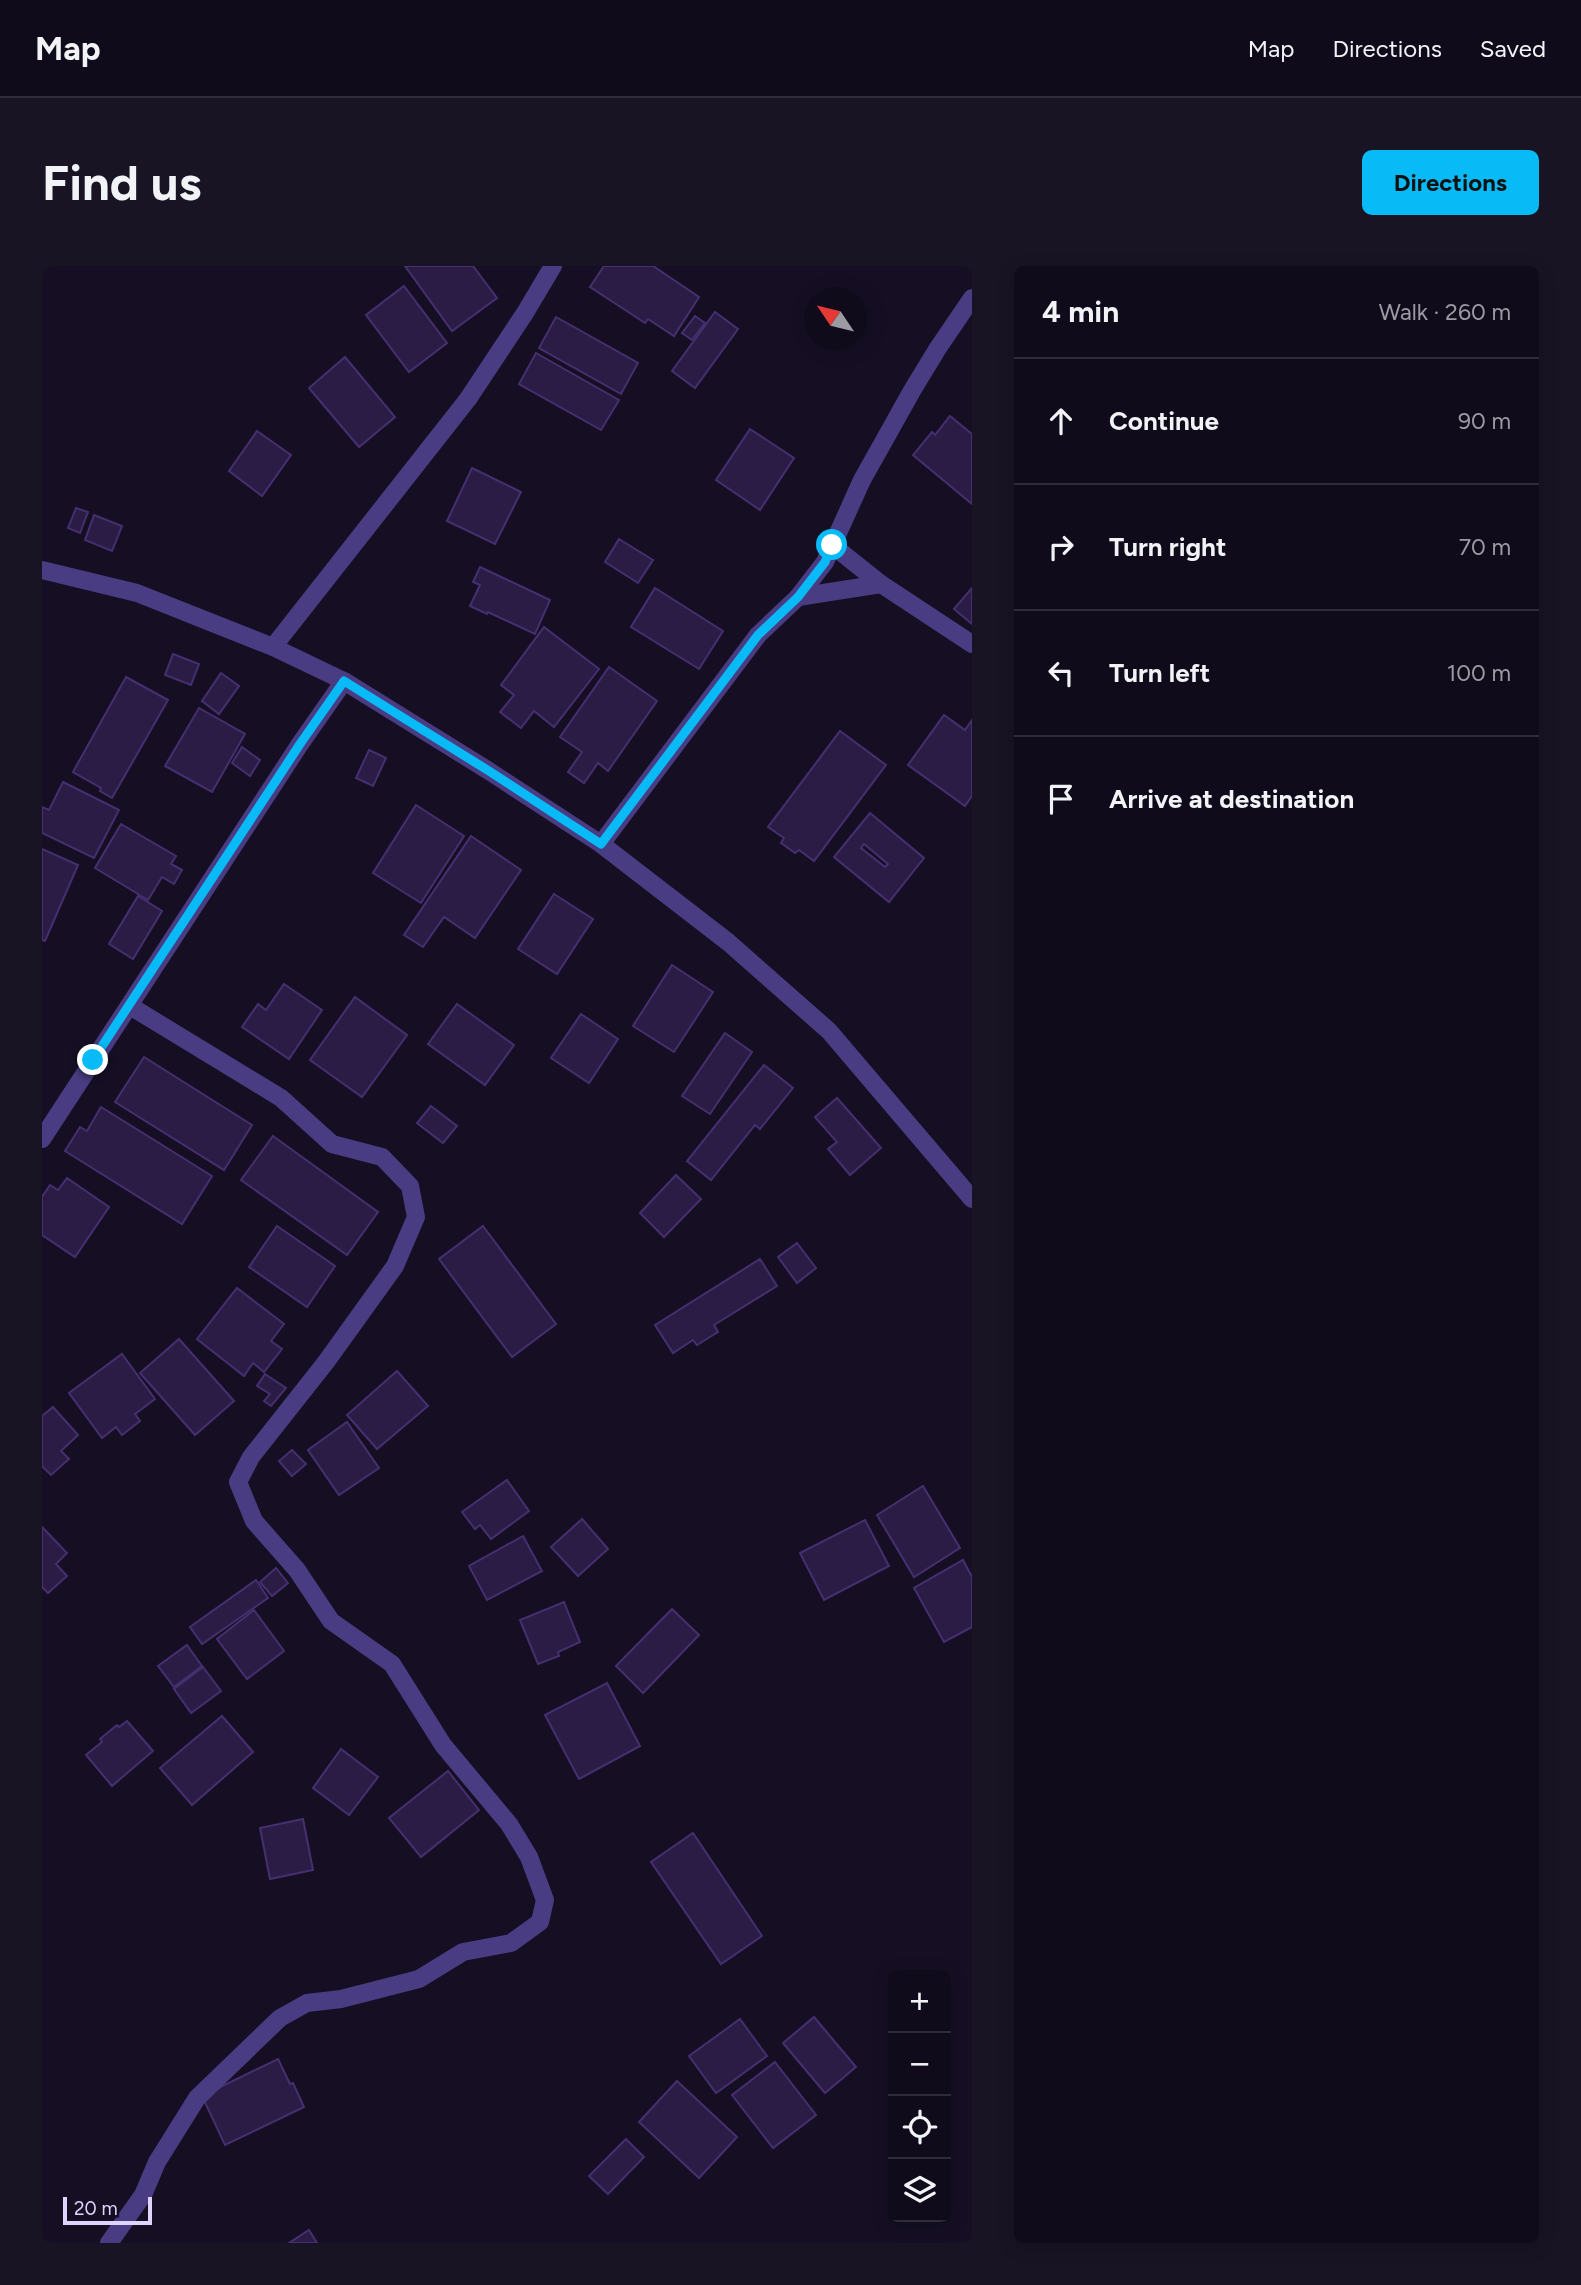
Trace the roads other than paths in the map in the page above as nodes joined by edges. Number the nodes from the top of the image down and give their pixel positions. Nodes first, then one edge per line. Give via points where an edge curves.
1 (553, 266) edge
2 (972, 298) edge
3 (832, 545) junction
4 (42, 570) edge
5 (881, 584) junction
6 (798, 597) junction
7 (972, 644) edge
8 (273, 646) junction
9 (344, 681) junction
10 (601, 844) junction
11 (130, 1006) junction
12 (42, 1139) edge
13 (972, 1199) edge
14 (109, 2243) edge

1 - 8 street via 468,399
2 - 3 street via 913,389
3 - 5 street
3 - 6 street
4 - 8 street via 137,593
5 - 6 street
5 - 7 street
6 - 10 street via 758,635
8 - 9 street
9 - 10 street
9 - 11 street
10 - 13 street via 728,942 829,1031
11 - 12 street
11 - 14 street via 281,1098 332,1144 382,1157 410,1186 416,1217 395,1266 251,1457 238,1482 254,1521 297,1570 331,1621 392,1664 443,1745 509,1824 529,1857 545,1900 540,1922 511,1943 463,1952 419,1979 307,2003 280,2018 197,2098 157,2162 143,2195

